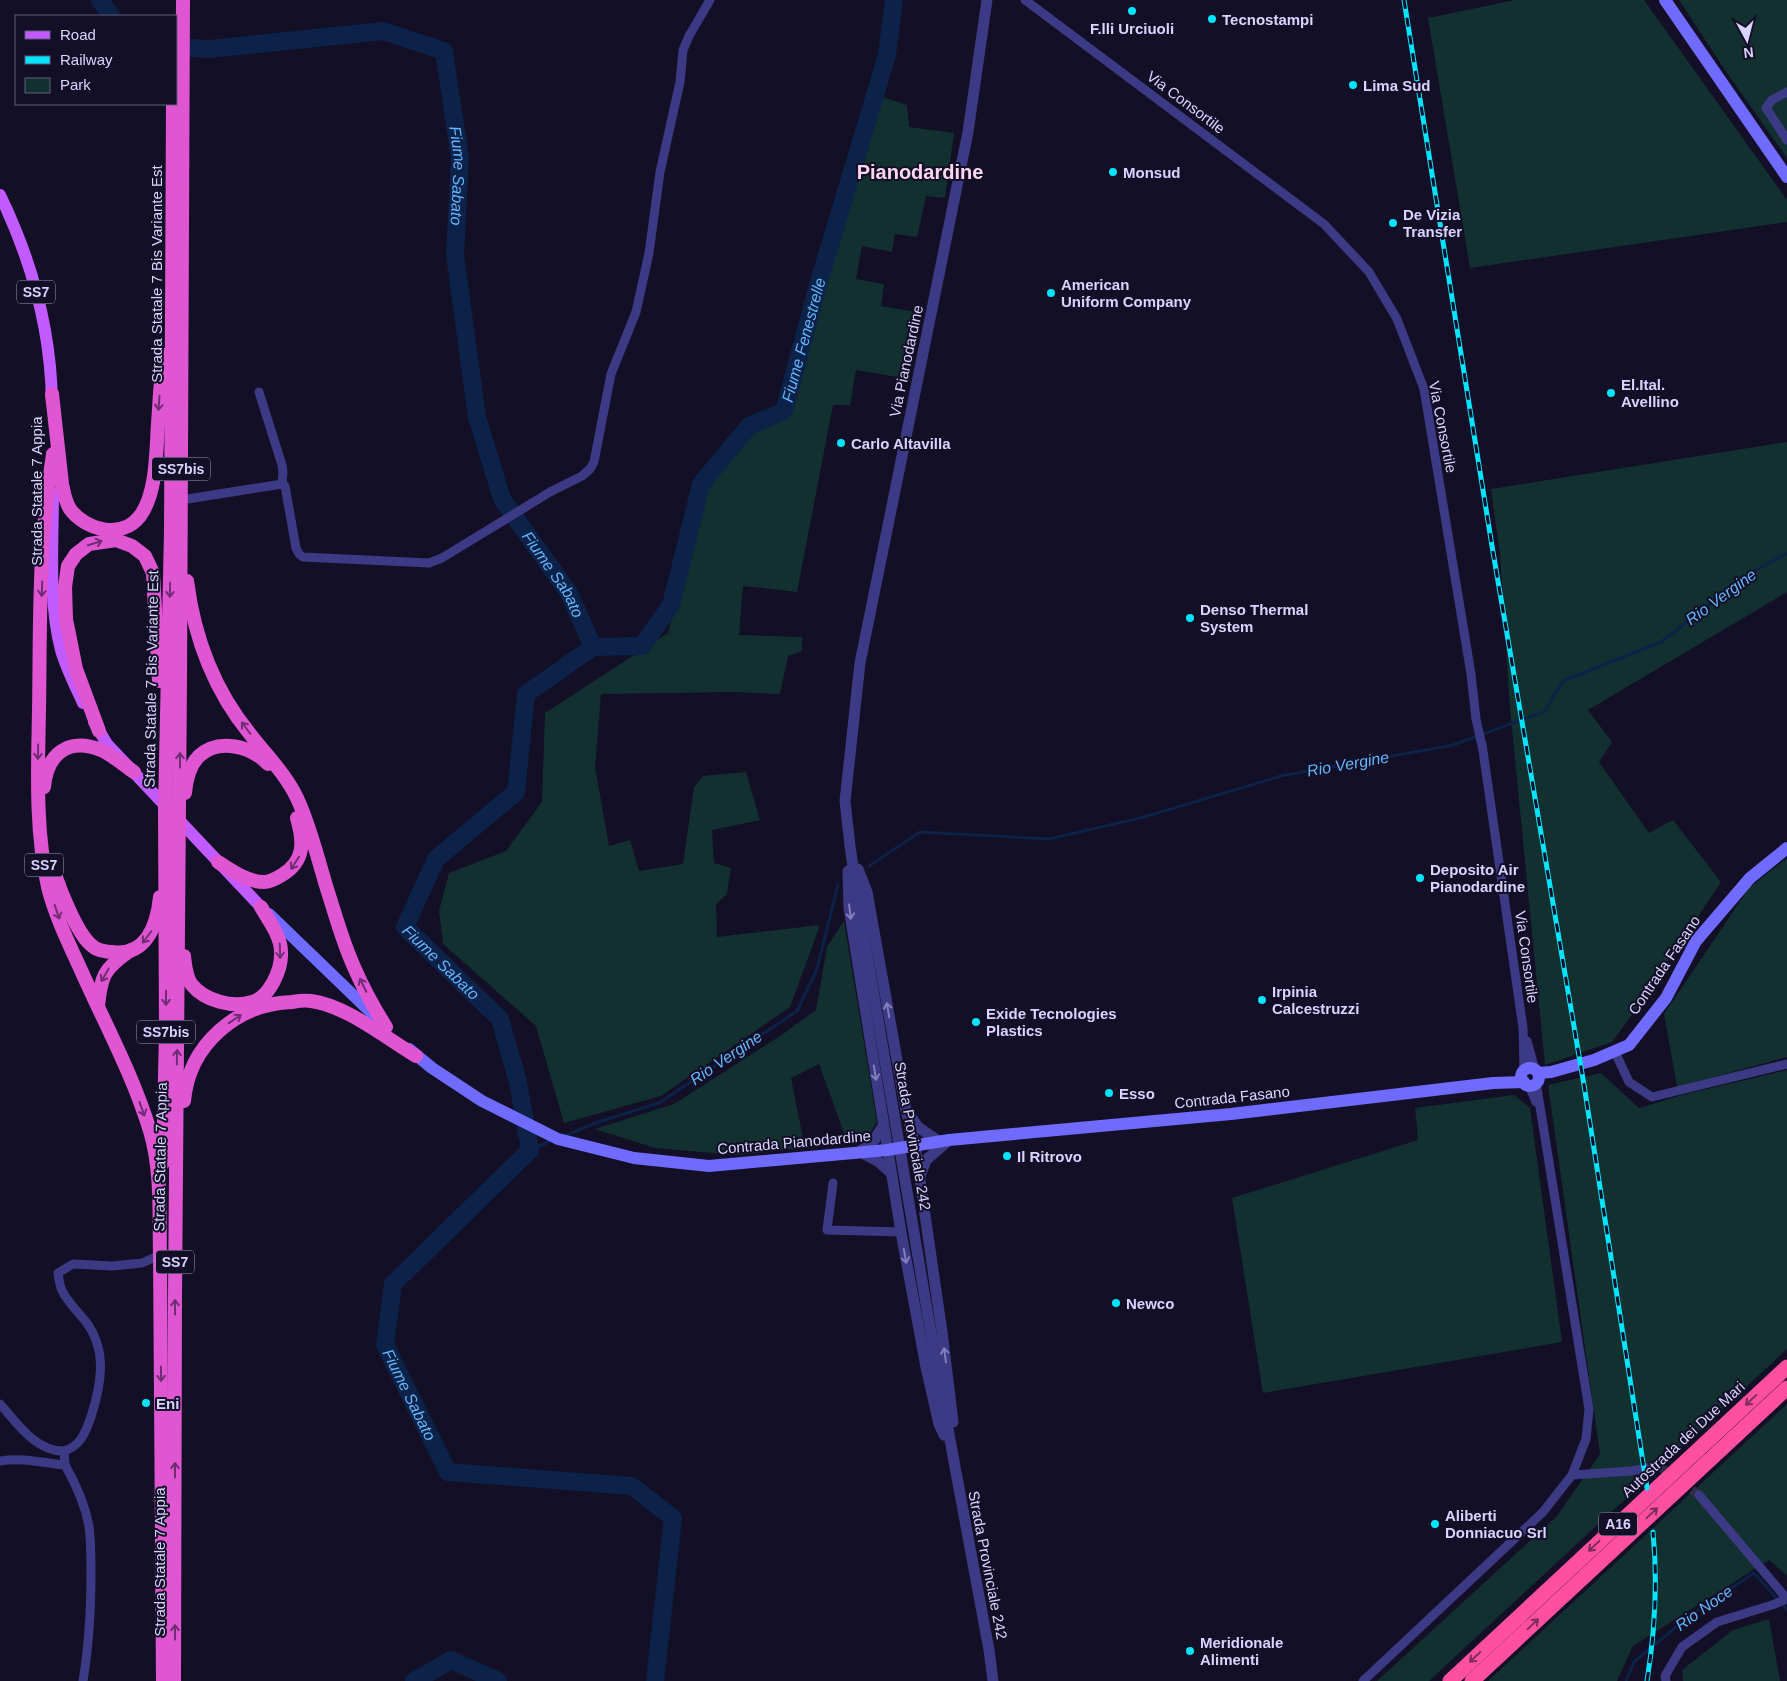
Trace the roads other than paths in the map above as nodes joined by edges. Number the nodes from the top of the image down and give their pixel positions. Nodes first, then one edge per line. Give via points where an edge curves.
1 (173, 0) edge
2 (182, 0) edge
3 (710, 0) edge
4 (987, 0) edge
5 (1025, 0) edge
6 (1665, 0) edge
7 (178, 15) edge
8 (178, 16) edge
9 (1787, 92) edge
10 (178, 99) edge
11 (178, 105) edge
12 (1787, 140) edge
13 (1787, 177) edge
14 (0, 195) edge
15 (171, 285) junction
16 (259, 392) dead end
17 (52, 394) junction
18 (52, 454) junction
19 (282, 484) junction
20 (181, 500) junction
21 (181, 536) junction
22 (99, 731) junction
23 (134, 772) junction
24 (165, 809) junction
25 (172, 841) junction
26 (850, 846) junction
27 (1787, 848) edge
28 (218, 862) junction
29 (178, 898) junction
30 (262, 907) junction
31 (129, 952) junction
32 (98, 1007) junction
33 (386, 1027) junction
34 (1615, 1052) junction
35 (416, 1056) junction
36 (1787, 1064) edge
37 (1531, 1077) junction
38 (906, 1110) junction
39 (883, 1126) junction
40 (944, 1141) junction
41 (915, 1146) junction
42 (887, 1150) junction
43 (860, 1152) junction
44 (891, 1174) junction
45 (919, 1178) junction
46 (833, 1183) dead end
47 (176, 1189) junction
48 (900, 1232) junction
49 (160, 1255) junction
50 (1787, 1366) edge
51 (1787, 1388) edge
52 (0, 1404) edge
53 (64, 1451) junction
54 (953, 1455) junction
55 (0, 1461) edge
56 (65, 1466) junction
57 (1659, 1466) dead end
58 (1572, 1475) junction
59 (1699, 1495) tunnel mouth
60 (1787, 1599) edge
61 (82, 1681) edge
62 (163, 1681) edge
63 (174, 1681) edge
64 (993, 1681) edge
65 (1363, 1681) edge
66 (1450, 1681) edge
67 (1472, 1681) edge
68 (1666, 1681) edge

1 - 7 highway, Strada Statale 7 Bis Variante Est / SS7bis
2 - 8 highway, Strada Statale 7 Bis Variante Est / SS7bis
3 - 19 street via 683,50 680,82 660,172 650,253 636,312 611,374 590,469 442,558 428,563 304,557 296,548 285,486
4 - 26 street, Via Pianodardine via 968,132 860,663 845,801
5 - 37 street, Via Consortile via 1324,224 1369,272 1398,319 1424,389 1482,744
6 - 13 main road
8 - 10 highway, Strada Statale 7 Bis Variante Est / SS7bis
9 - 12 street via 1772,100 1766,108
10 - 20 highway, Strada Statale 7 Bis Variante Est / SS7bis
11 - 15 highway, Strada Statale 7 Bis Variante Est / SS7bis
14 - 17 main road, Strada Statale 7 Appia / SS7 via 30,268 45,334
15 -> 17 highway via 155,470 147,502 132,523 115,530 102,530 89,526 70,508 62,484
15 -> 24 highway, Strada Statale 7 Bis Variante Est / SS7bis via 171,530
16 - 19 street via 282,465
17 - 18 main road, Strada Statale 7 Appia / SS7
18 - 22 main road, Strada Statale 7 Appia / SS7 via 56,622 67,669
18 -> 32 highway, SS7 via 43,540 38,776 41,848 48,889 64,934
19 - 20 street
20 - 21 highway, Strada Statale 7 Bis Variante Est / SS7bis
25 -> 21 highway, Strada Statale 7 Bis Variante Est / SS7bis
33 -> 21 highway via 353,966 296,796 274,761 224,697 208,664 187,585
22 - 23 main road, Strada Statale 7 Appia / SS7
22 -> 24 highway via 76,669 66,619 65,588 68,566 76,554 88,544 116,540 146,556 153,573
23 - 28 main road, SS7
23 - 31 highway via 102,751 73,746 60,751 50,762 45,774 44,796 55,876 77,925 89,943 100,951
24 - 25 highway, Strada Statale 7 Bis Variante Est / SS7bis
25 -> 28 highway, SS7 via 190,770 200,756 215,748 238,746 251,751 273,770 297,815 302,844 298,859 290,870 264,883
25 - 29 highway, Strada Statale 7 Appia / SS7
25 -> 31 highway via 154,929 141,946
25 -> 49 highway, Strada Statale 7 Bis Variante Est / SS7bis
38 -> 26 street via 867,892
26 -> 39 street via 849,908
26 - 54 street, Strada Provinciale 242
27 - 34 main road, Contrada Fasano via 1750,878 1696,941 1666,998 1629,1045
28 - 30 main road, SS7
30 -> 29 highway via 282,952 274,982 253,1002 230,1004 218,1002 192,985 186,968
47 -> 29 highway, Strada Statale 7 Appia / SS7
30 - 33 main road, Contrada Pianodardine
31 -> 32 highway via 111,965 100,983
32 -> 49 highway, SS7 via 122,1056 151,1133 159,1188
33 - 35 main road, Contrada Pianodardine
34 - 36 street via 1629,1082 1652,1097
34 - 37 main road, Contrada Fasano
35 - 43 main road, Contrada Pianodardine via 482,1101 558,1139 634,1158 709,1166
47 -> 35 highway via 188,1075 215,1035 236,1017 259,1007 311,1001 342,1010
37 - 40 main road, Contrada Fasano via 1231,1114
37 - 58 street, Via Consortile via 1542,1119 1589,1409 1586,1439
38 - 40 street via 918,1127
38 - 41 street
39 - 42 street
39 - 43 street via 875,1139
40 - 41 main road, Contrada Fasano
40 - 45 street via 926,1160
41 - 42 main road, Contrada Pianodardine
41 - 45 street
42 - 43 main road, Contrada Pianodardine
42 - 44 street
43 - 44 street via 879,1162
44 - 48 street
54 -> 45 street via 953,1414
46 - 48 street via 827,1230
63 -> 47 highway, Strada Statale 7 Appia / SS7
48 -> 54 street via 939,1424
49 - 53 street via 142,1263 73,1264 58,1273 61,1290 88,1324 102,1359 99,1386 86,1433 80,1443
49 -> 62 highway, Strada Statale 7 Appia / SS7
50 -> 66 highway, Autostrada dei Due Mari / A16
67 -> 51 highway, A16
52 - 53 street via 37,1443 46,1449
53 - 56 street
54 - 64 street, Strada Provinciale 242
55 - 56 street via 22,1460
56 - 61 street via 84,1508 91,1550 89,1647
57 - 58 street
58 - 65 street, Via Consortile via 1543,1512
59 - 60 street
60 - 68 street via 1716,1622 1682,1647 1665,1676

